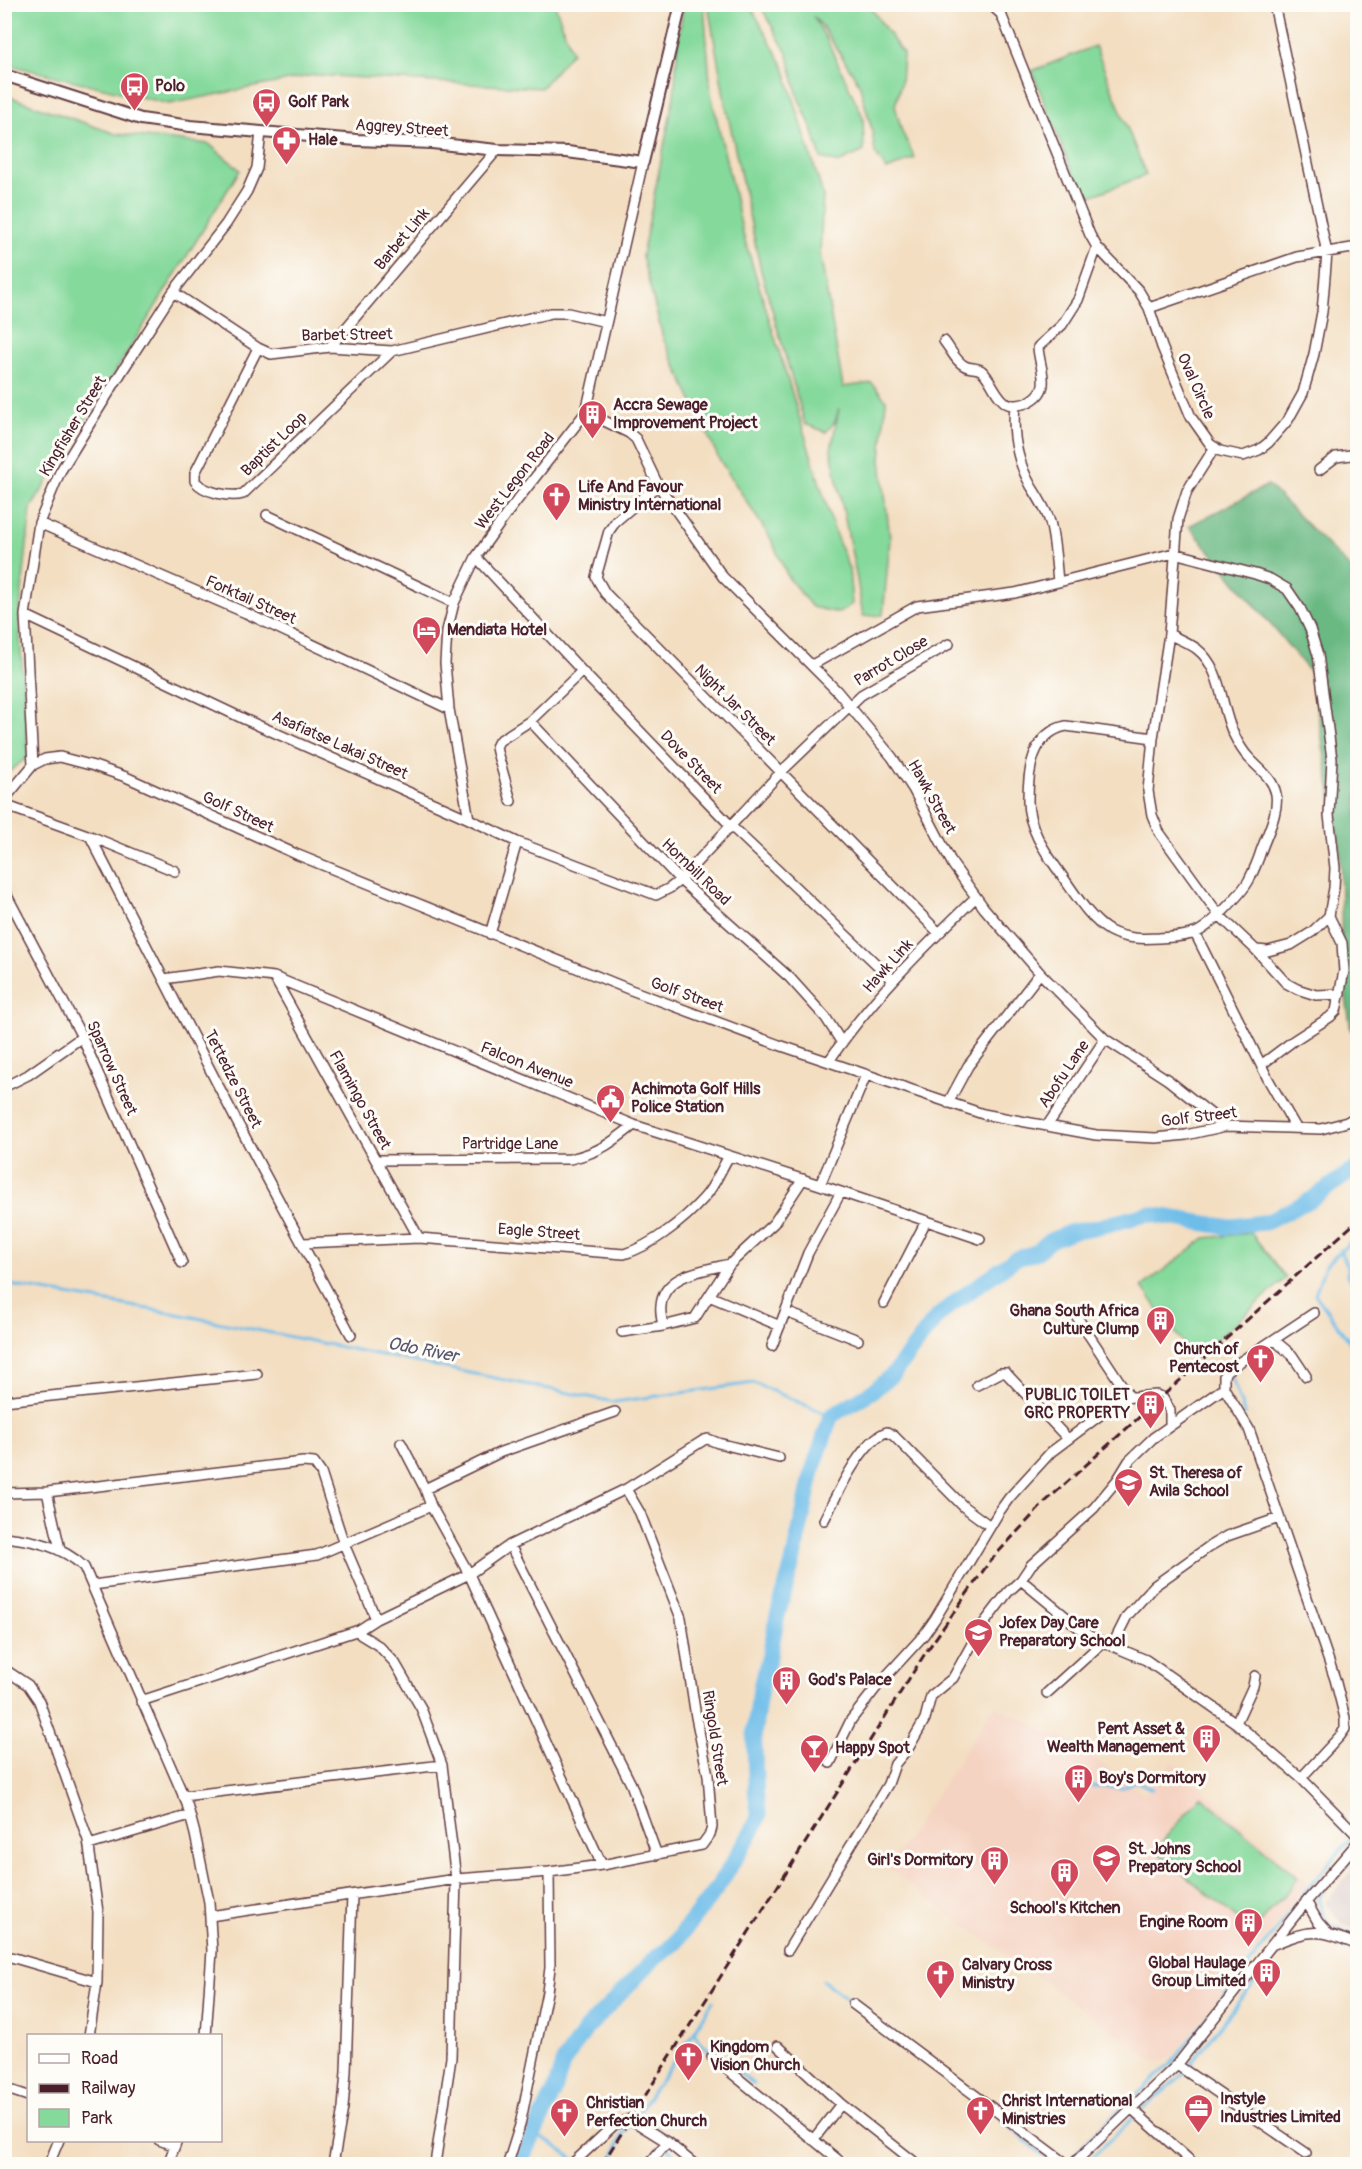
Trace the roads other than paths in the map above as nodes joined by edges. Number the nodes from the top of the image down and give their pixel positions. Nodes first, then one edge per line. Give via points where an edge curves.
1 (681, 4) edge
2 (990, 4) edge
3 (1274, 4) edge
4 (1002, 9) edge
5 (4, 75) edge
6 (261, 132) junction
7 (497, 150) junction
8 (643, 162) junction
9 (1097, 247) junction
10 (1358, 248) edge
11 (1327, 254) junction
12 (173, 292) junction
13 (1149, 308) junction
14 (606, 322) junction
15 (944, 341) dead end
16 (330, 347) junction
17 (258, 348) junction
18 (392, 351) junction
19 (1015, 406) junction
20 (586, 412) junction
21 (1215, 447) junction
22 (1358, 454) edge
23 (1319, 470) dead end
24 (658, 485) junction
25 (267, 515) dead end
26 (39, 524) junction
27 (1174, 553) junction
28 (476, 557) junction
29 (1059, 582) junction
30 (454, 603) junction
31 (25, 615) junction
32 (1169, 634) junction
33 (949, 644) dead end
34 (812, 665) junction
35 (582, 671) junction
36 (849, 706) junction
37 (449, 710) junction
38 (530, 721) junction
39 (1153, 738) junction
40 (33, 765) junction
41 (781, 772) junction
42 (4, 800) edge
43 (511, 801) dead end
44 (4, 805) edge
45 (469, 819) junction
46 (731, 826) junction
47 (90, 836) junction
48 (517, 842) junction
49 (175, 871) dead end
50 (680, 880) junction
51 (4, 890) edge
52 (648, 892) joint
53 (976, 897) junction
54 (1219, 915) junction
55 (1329, 916) junction
56 (939, 933) junction
57 (1196, 933) junction
58 (490, 934) junction
59 (1256, 950) junction
60 (1040, 973) junction
61 (274, 977) junction
62 (165, 979) junction
63 (893, 980) junction
64 (1340, 994) junction
65 (82, 1037) junction
66 (1105, 1039) junction
67 (842, 1042) junction
68 (829, 1061) junction
69 (1261, 1065) junction
70 (866, 1075) junction
71 (4, 1087) edge
72 (948, 1103) junction
73 (1358, 1115) edge
74 (634, 1125) junction
75 (1047, 1126) junction
76 (1226, 1126) junction
77 (1296, 1128) junction
78 (729, 1156) junction
79 (377, 1160) junction
80 (803, 1179) junction
81 (820, 1185) junction
82 (841, 1192) junction
83 (926, 1221) junction
84 (419, 1238) junction
85 (980, 1239) dead end
86 (303, 1243) junction
87 (182, 1263) dead end
88 (730, 1264) junction
89 (709, 1296) junction
90 (884, 1303) dead end
91 (786, 1312) junction
92 (1314, 1313) dead end
93 (1075, 1314) dead end
94 (663, 1326) junction
95 (780, 1326) junction
96 (622, 1332) dead end
97 (351, 1335) dead end
98 (858, 1340) dead end
99 (1274, 1340) junction
100 (772, 1346) dead end
101 (257, 1374) dead end
102 (1306, 1376) dead end
103 (977, 1385) dead end
104 (1224, 1388) junction
105 (1129, 1396) junction
106 (4, 1401) edge
107 (615, 1412) dead end
108 (1170, 1426) junction
109 (1068, 1439) junction
110 (401, 1443) dead end
111 (778, 1458) dead end
112 (425, 1489) junction
113 (627, 1489) junction
114 (47, 1492) junction
115 (4, 1493) edge
116 (431, 1506) junction
117 (1279, 1518) junction
118 (824, 1520) dead end
119 (990, 1526) junction
120 (4, 1537) edge
121 (344, 1544) junction
122 (510, 1545) junction
123 (60, 1549) junction
124 (469, 1574) junction
125 (1021, 1580) junction
126 (93, 1585) junction
127 (376, 1619) junction
128 (359, 1630) junction
129 (1102, 1643) junction
130 (1112, 1646) junction
131 (4, 1669) edge
132 (1256, 1676) dead end
133 (1047, 1693) dead end
134 (141, 1701) junction
135 (1236, 1722) junction
136 (830, 1763) dead end
137 (442, 1765) junction
138 (1301, 1778) junction
139 (183, 1796) junction
140 (190, 1815) junction
141 (1358, 1836) edge
142 (1358, 1842) edge
143 (89, 1845) junction
144 (657, 1856) junction
145 (602, 1865) junction
146 (549, 1872) junction
147 (456, 1879) junction
148 (352, 1895) junction
149 (1306, 1901) junction
150 (210, 1916) junction
151 (1327, 1932) junction
152 (1358, 1944) edge
153 (1272, 1945) junction
154 (788, 1950) dead end
155 (4, 1955) edge
156 (97, 1982) junction
157 (852, 2004) dead end
158 (89, 2034) edge
159 (206, 2034) edge
160 (778, 2046) dead end
161 (712, 2057) dead end
162 (1177, 2066) junction
163 (4, 2088) edge
164 (27, 2096) edge
165 (841, 2104) junction
166 (1132, 2109) junction
167 (813, 2140) junction
168 (58, 2142) edge
169 (667, 2142) junction
170 (176, 2143) edge
171 (1306, 2153) dead end
172 (509, 2160) dead end
173 (49, 2164) edge
174 (168, 2164) edge
175 (333, 2164) edge
176 (435, 2164) edge
177 (572, 2164) edge
178 (650, 2164) edge
179 (694, 2164) edge
180 (843, 2164) edge
181 (917, 2164) edge
182 (1067, 2164) edge
183 (1073, 2164) edge
184 (1194, 2164) edge

1 - 8 main road
2 - 4 street, Oval Circle
3 - 11 street
4 - 9 street, Oval Circle
5 - 6 main road, Aggrey Street via 141,119
6 - 7 main road, Aggrey Street
6 - 12 street, Kingfisher Street via 257,168 248,191
7 - 8 main road, Aggrey Street via 567,152
7 - 16 street, Barbet Link
8 - 14 street, West Legon Road
9 - 13 street, Oval Circle via 1132,282
9 - 19 street via 1078,300 1062,325 1038,347 1044,374 1042,390 1032,400
10 - 11 street
11 - 13 street via 1297,257
11 - 21 street via 1314,354 1303,393 1288,420 1259,450 1243,456
12 - 17 street, Barbet Street
12 - 26 street, Kingfisher Street via 60,472
13 - 21 street, Oval Circle via 1191,417
14 - 18 street, Barbet Street via 551,313
14 - 20 street, West Legon Road
15 - 19 street via 963,365 981,370 1001,398
16 - 17 street, Barbet Street via 271,354
16 - 18 street, Barbet Street
17 - 18 street, Baptist Loop via 195,473 199,486 234,496 243,494
19 - 29 street via 1014,438 1029,483 1050,523
20 - 24 street, Hawk Street via 636,439
20 - 28 street, West Legon Road
21 - 27 street via 1186,491
22 - 23 street via 1336,456
24 - 34 street, Hawk Street via 723,578
24 - 41 street, Night Jar Street via 609,531 596,577 598,584
25 - 30 street
26 - 31 street, Kingfisher Street
26 - 37 street, Forktail Street via 246,613
27 - 29 street
27 - 32 street
27 - 55 street via 1270,579 1287,589 1310,629 1318,655 1332,759 1329,815 1335,868
28 - 30 street, West Legon Road
28 - 35 street, Dove Street
29 - 34 street via 1015,593 917,606
30 - 37 street, West Legon Road via 445,663
31 - 40 street, Kingfisher Street
31 - 45 street, Asafiatse Lakai Street via 244,719
32 - 39 street
32 - 54 street via 1198,650 1207,660 1234,734 1247,756 1269,778 1276,795 1274,815 1257,864 1248,882
33 - 36 street, Parrot Close via 875,686
34 - 36 street, Hawk Street
35 - 38 street
35 - 46 street, Dove Street
36 - 41 street, Parrot Close
36 - 53 street, Hawk Street via 892,757 953,865
37 - 45 street, West Legon Road
38 - 43 street via 496,747
38 - 50 street, Hornbill Road
39 - 54 street via 1148,791 1152,815 1164,839
39 - 57 street via 1066,726 1051,731 1034,756 1028,777 1027,806 1047,854 1094,917 1109,930 1133,938
40 - 42 street
40 - 58 street, Golf Street via 60,757 126,777 298,855
41 - 46 street, Parrot Close
41 - 56 street, Night Jar Street
44 - 47 street
45 - 48 street, Asafiatse Lakai Street
46 - 50 street, Parrot Close
46 - 63 street, Dove Street
47 - 49 street
47 - 62 street, Tettedze Street
48 - 52 street, Asafiatse Lakai Street
48 - 58 street
50 - 52 street, Parrot Close via 662,893
50 - 67 street, Hornbill Road via 790,978
51 - 65 street, Sparrow Street
53 - 56 street, Hawk Link
53 - 60 street, Hawk Street
54 - 57 street
54 - 59 street
55 - 59 street via 1291,945
55 - 64 street via 1342,943 1344,971
56 - 63 street, Hawk Link
57 - 69 street
58 - 68 street, Golf Street
59 - 64 street via 1286,983 1297,989
60 - 66 street, Hawk Street
60 - 72 street via 968,1066
61 - 62 street, Falcon Avenue via 219,971
61 - 74 street, Falcon Avenue
61 - 79 street, Flamingo Street
62 - 86 street, Tettedze Street
63 - 67 street, Hawk Link
64 - 69 street via 1330,1017
65 - 71 street
65 - 87 street, Sparrow Street
66 - 75 street, Abofu Lane
66 - 76 street, Hawk Street via 1168,1080
67 - 68 street, Hawk Link
68 - 70 street, Golf Street
69 - 77 street
70 - 72 street, Golf Street
70 - 81 street
72 - 75 street, Golf Street
73 - 77 street, Golf Street via 1321,1129
74 - 78 street, Falcon Avenue
74 - 79 street, Partridge Lane via 593,1154 570,1159
75 - 76 street, Golf Street via 1096,1135 1156,1138 1186,1136
76 - 77 street, Golf Street
78 - 80 street, Falcon Avenue
78 - 84 street, Eagle Street via 704,1198 660,1236 624,1254
79 - 84 street, Flamingo Street
80 - 81 street, Falcon Avenue
80 - 88 street via 774,1223
81 - 82 street, Falcon Avenue
82 - 83 street, Falcon Avenue
82 - 91 street via 808,1253
83 - 85 street, Falcon Avenue
83 - 90 street
84 - 86 street, Eagle Street
86 - 97 street, Tettedze Street
88 - 89 street
88 - 94 street via 672,1283 660,1306
89 - 94 street via 695,1318
89 - 95 street
91 - 95 street
91 - 98 street
92 - 99 street
93 - 105 street
94 - 96 street
95 - 100 street
99 - 102 street
99 - 104 street via 1226,1371
101 - 106 street
103 - 109 street via 1006,1373
104 - 108 street
104 - 117 street via 1249,1429
105 - 108 street via 1162,1397 1170,1410
105 - 109 street
107 - 112 street via 501,1452
108 - 125 street via 1128,1461 1094,1508 1031,1565
109 - 119 street via 1009,1498
110 - 112 street
111 - 113 street via 708,1439
112 - 116 street
113 - 122 street
113 - 144 street, Ringold Street via 681,1618 708,1775 712,1827 707,1841
114 - 115 street
114 - 121 street via 314,1463 321,1473
114 - 123 street
116 - 121 street
116 - 124 street
117 - 130 street via 1218,1541 1154,1586 1128,1616
117 - 138 street via 1335,1679 1346,1724 1340,1736
118 - 119 street via 854,1465 874,1440 887,1432 964,1507
119 - 136 street via 923,1636 851,1720
120 - 123 street
121 - 126 street via 317,1555
121 - 127 street
122 - 124 street
122 - 144 street via 631,1784
123 - 126 street via 84,1567
124 - 127 street
124 - 145 street
125 - 129 street
125 - 154 street via 982,1626 953,1678 931,1696 917,1734 901,1754 888,1784
126 - 134 street
127 - 128 street
128 - 134 street
128 - 137 street via 395,1663 421,1708
129 - 130 street
129 - 133 street
130 - 135 street via 1153,1665
131 - 143 street via 28,1685 39,1701
132 - 135 street
134 - 139 street
135 - 138 street
137 - 139 street
137 - 147 street
138 - 141 street
139 - 140 street
140 - 143 street
140 - 150 street
142 - 149 street
143 - 156 street via 98,1912
144 - 145 street, Ringold Street
145 - 146 street, Ringold Street
146 - 147 street, Ringold Street
146 - 172 street via 547,1992 520,2125
147 - 148 street, Ringold Street
147 - 176 street via 452,2058
148 - 150 street, Ringold Street
148 - 175 street via 346,2072
149 - 151 street
149 - 153 street
150 - 159 street via 212,1951
151 - 152 street
151 - 153 street via 1306,1933
153 - 162 street
155 - 156 street
156 - 158 street
157 - 182 street
160 - 165 street
161 - 167 street
162 - 166 street
162 - 171 street
163 - 164 street
165 - 167 street
165 - 181 street
166 - 183 street
166 - 184 street
167 - 180 street
168 - 173 street
169 - 177 street via 630,2119 614,2125
169 - 178 street
169 - 179 street
170 - 174 street

